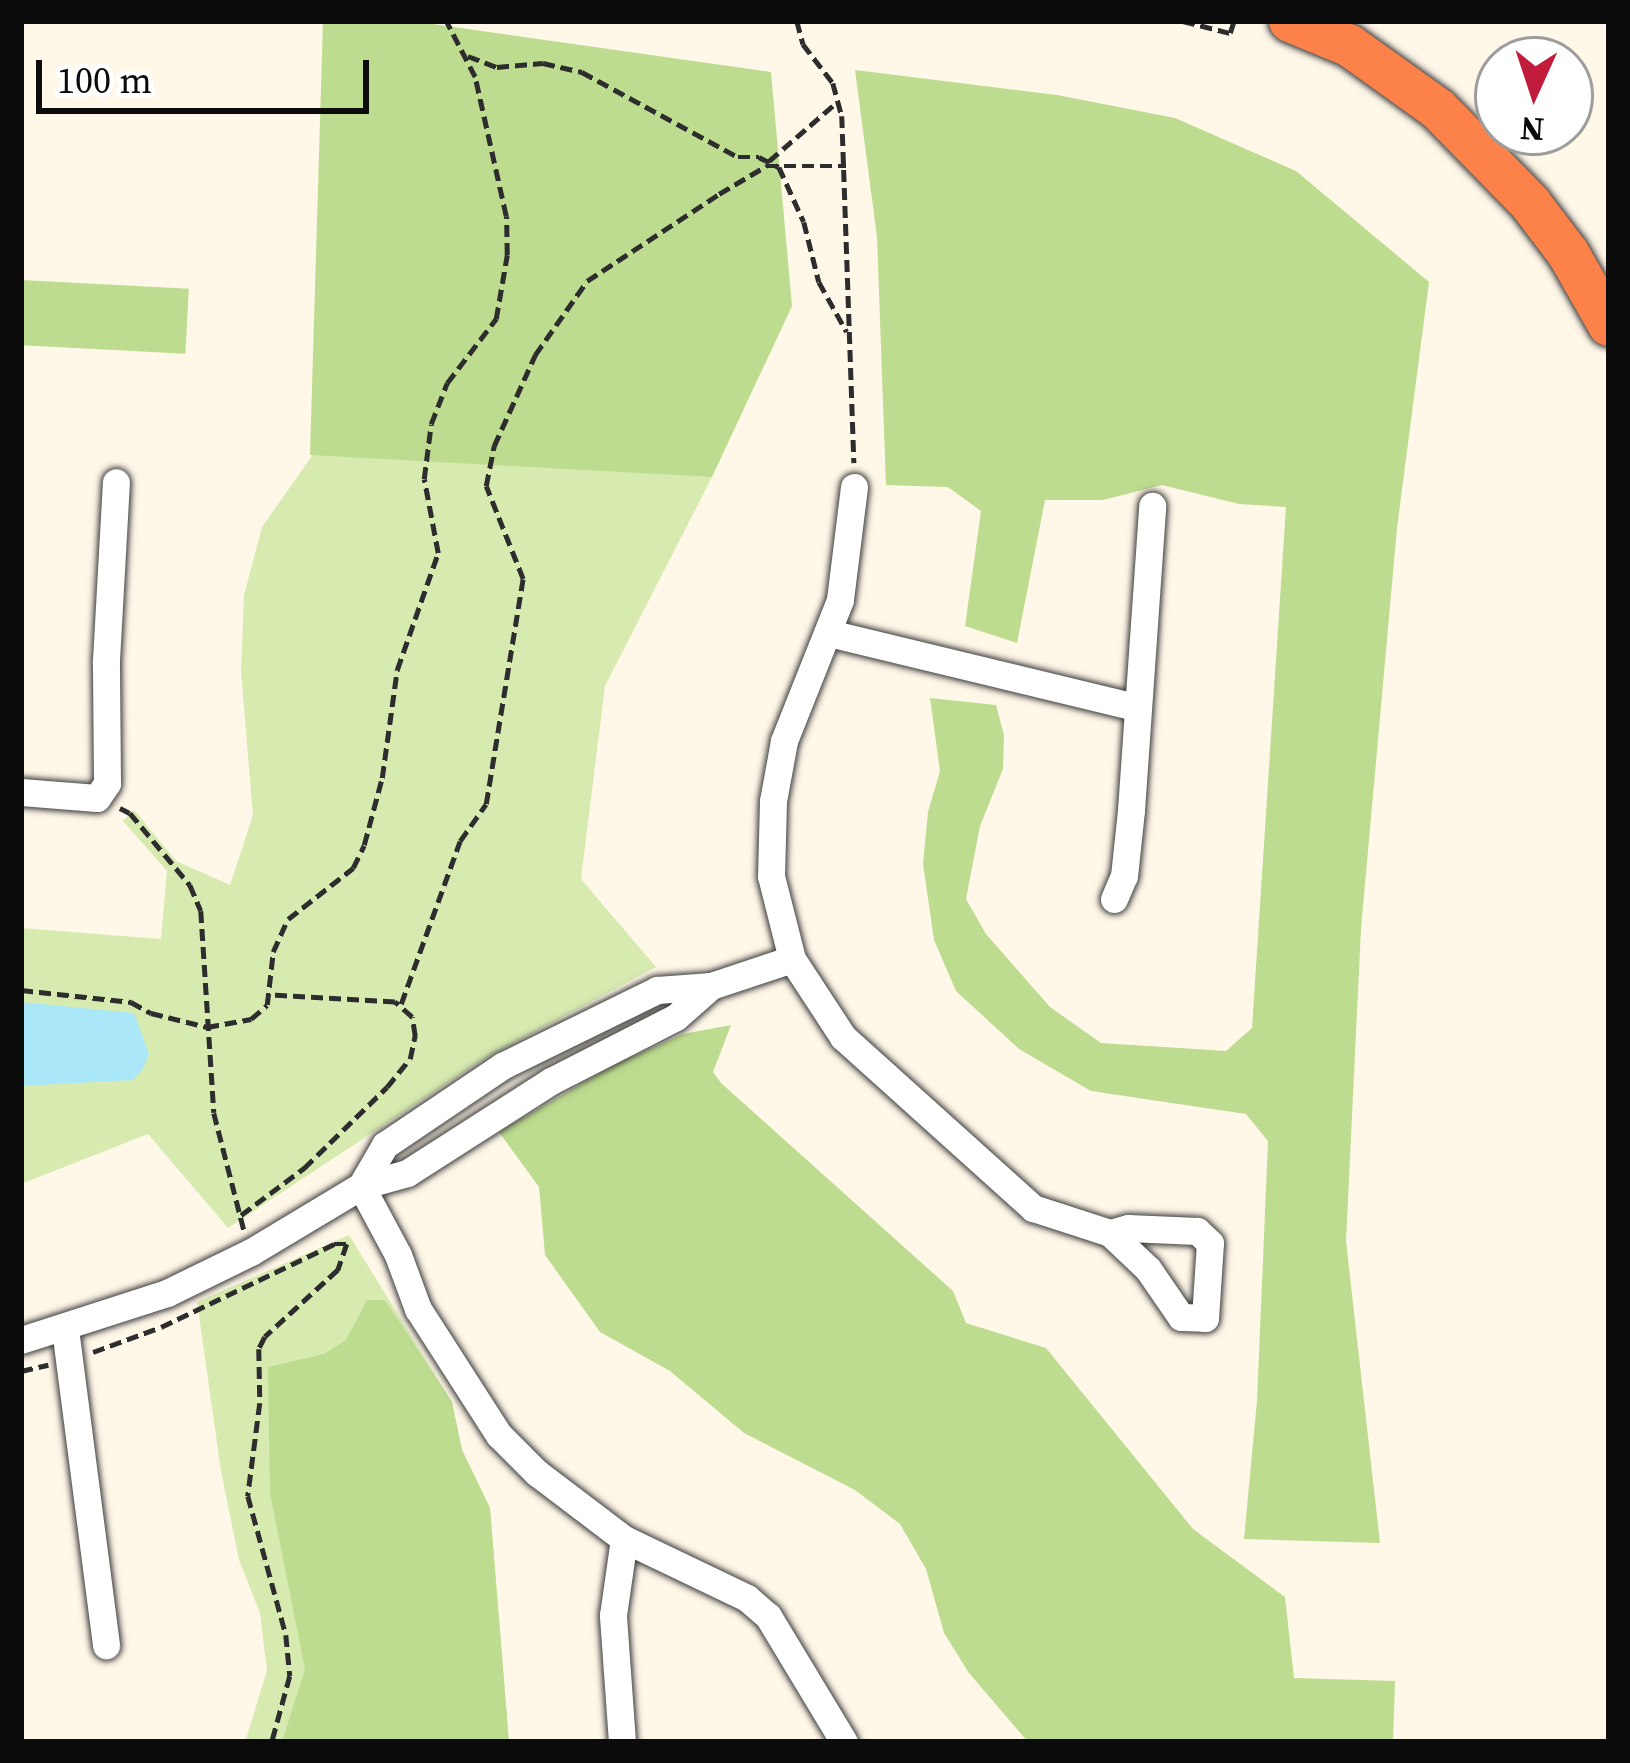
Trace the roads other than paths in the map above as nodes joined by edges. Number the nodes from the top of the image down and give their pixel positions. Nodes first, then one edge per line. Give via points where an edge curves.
1 (1290, 21) edge
2 (1609, 325) edge
3 (116, 482) dead end
4 (854, 487) road end
5 (1152, 506) dead end
6 (829, 633) junction
7 (1136, 706) junction
8 (21, 793) edge
9 (1114, 899) dead end
10 (791, 958) junction
11 (361, 1186) junction
12 (1110, 1233) dead end
13 (65, 1329) junction
14 (21, 1340) edge
15 (624, 1539) junction
16 (106, 1645) dead end
17 (622, 1742) edge
18 (844, 1742) edge

1 - 2 highway via 1350,46 1438,109 1530,203
3 - 8 street via 107,783 97,798
4 - 6 street via 848,566
5 - 7 street
6 - 7 street
6 - 10 street via 784,741 773,800 771,876
7 - 9 street via 1124,876
10 - 11 street via 711,986 657,990 502,1066 385,1145
10 - 12 street via 843,1037 1033,1208
11 - 13 street via 205,1276
11 - 15 street via 418,1309 500,1436
13 - 14 street
13 - 16 street
15 - 17 street via 613,1615
15 - 18 street via 722,1581 768,1616

